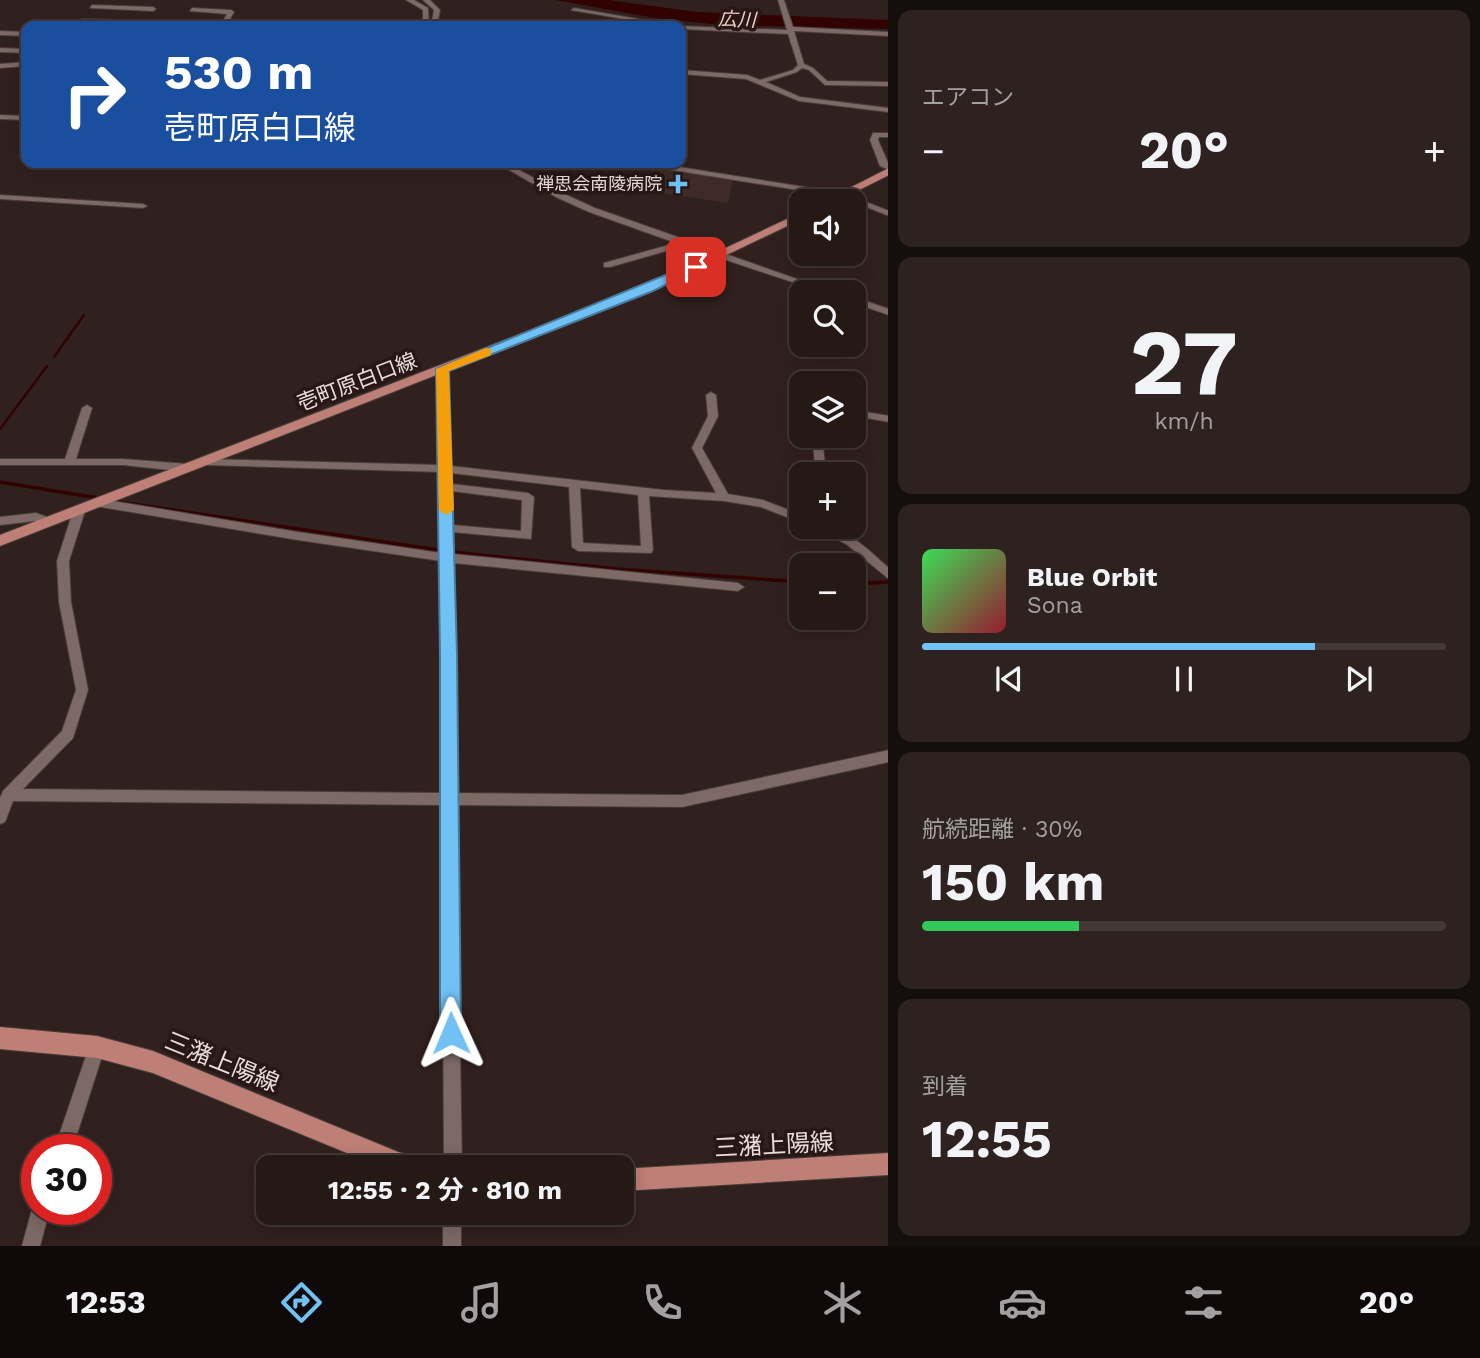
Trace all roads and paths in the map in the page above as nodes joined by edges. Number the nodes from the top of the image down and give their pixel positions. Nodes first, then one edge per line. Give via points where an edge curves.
1 (96, 0) edge
2 (159, 0) edge
3 (199, 0) edge
4 (409, 0) edge
5 (426, 0) edge
6 (781, 0) edge
7 (92, 7) junction
8 (152, 9) junction
9 (192, 10) junction
10 (574, 10) dead end
11 (82, 21) edge
12 (145, 21) edge
13 (185, 21) edge
14 (226, 21) edge
15 (426, 21) edge
16 (435, 21) edge
17 (641, 21) edge
18 (686, 27) edge
19 (790, 29) junction
20 (0, 33) edge
21 (21, 34) edge
22 (888, 34) edge
23 (0, 50) edge
24 (21, 51) edge
25 (21, 64) edge
26 (801, 65) junction
27 (0, 66) edge
28 (686, 72) edge
29 (760, 82) junction
30 (888, 84) edge
31 (888, 110) edge
32 (0, 117) edge
33 (21, 118) edge
34 (888, 135) edge
35 (510, 168) edge
36 (672, 168) edge
37 (888, 170) edge
38 (805, 189) edge
39 (854, 189) edge
40 (0, 197) edge
41 (866, 205) edge
42 (144, 206) dead end
43 (888, 214) edge
44 (789, 222) edge
45 (686, 243) junction
46 (720, 256) junction
47 (607, 265) dead end
48 (793, 280) edge
49 (866, 304) edge
50 (888, 312) edge
51 (443, 369) junction
52 (711, 395) dead end
53 (87, 408) dead end
54 (866, 415) edge
55 (888, 418) edge
56 (70, 461) junction
57 (0, 462) edge
58 (206, 462) junction
59 (188, 468) junction
60 (446, 469) junction
61 (574, 483) junction
62 (446, 487) junction
63 (643, 491) junction
64 (724, 497) junction
65 (101, 503) junction
66 (79, 511) junction
67 (789, 514) edge
68 (0, 521) edge
69 (49, 522) junction
70 (447, 528) junction
71 (846, 539) edge
72 (0, 541) edge
73 (447, 558) junction
74 (888, 575) edge
75 (738, 587) dead end
76 (888, 756) edge
77 (450, 800) junction
78 (3, 808) edge
79 (0, 1038) edge
80 (97, 1047) junction
81 (68, 1134) edge
82 (379, 1155) edge
83 (453, 1155) edge
84 (888, 1164) edge
85 (634, 1179) edge
86 (37, 1225) edge
87 (452, 1225) edge
88 (31, 1246) edge
89 (452, 1246) edge

1 - 7 street
2 - 8 street
3 - 9 street
4 - 15 street via 426,9
5 - 16 street via 437,10
6 - 19 street
7 - 8 street
7 - 11 street
8 - 12 street
9 - 13 street
9 - 14 street via 231,12
10 - 17 street
18 - 19 street
19 - 22 street
19 - 26 street
20 - 21 street
23 - 24 street
25 - 27 street
26 - 29 street
26 - 30 street via 825,83
28 - 29 street
29 - 31 street via 799,99
32 - 33 street
34 - 37 street via 876,135 874,140
35 - 45 street via 592,210
36 - 38 street
37 - 39 main road
40 - 42 street
41 - 43 street
44 - 46 main road, 壱町原白口線
45 - 46 street
45 - 47 street
46 - 48 street
46 - 51 main road, 壱町原白口線
49 - 50 street
51 - 58 main road, 壱町原白口線
51 - 60 street
52 - 64 street via 713,415 697,448
53 - 56 street
54 - 55 street
56 - 57 street
56 - 59 street
58 - 59 main road, 壱町原白口線
58 - 60 street
59 - 65 main road, 壱町原白口線
60 - 61 street
60 - 62 street
61 - 63 street
61 - 63 street via 578,547 647,550
62 - 70 street
62 - 70 street via 528,497 527,536
63 - 64 street
64 - 67 street
65 - 66 main road, 壱町原白口線
65 - 73 street
66 - 69 main road, 壱町原白口線
66 - 78 street via 64,561 65,602 82,690 68,734
68 - 69 street via 36,517
69 - 72 main road, 壱町原白口線
70 - 73 street
71 - 74 street
73 - 75 street
73 - 77 street
76 - 77 street via 682,801
77 - 78 street
77 - 83 street
79 - 80 main road, 三潴上陽線
80 - 81 street
80 - 82 main road, 三潴上陽線 via 153,1062
84 - 85 main road, 三潴上陽線
86 - 88 street
87 - 89 street

